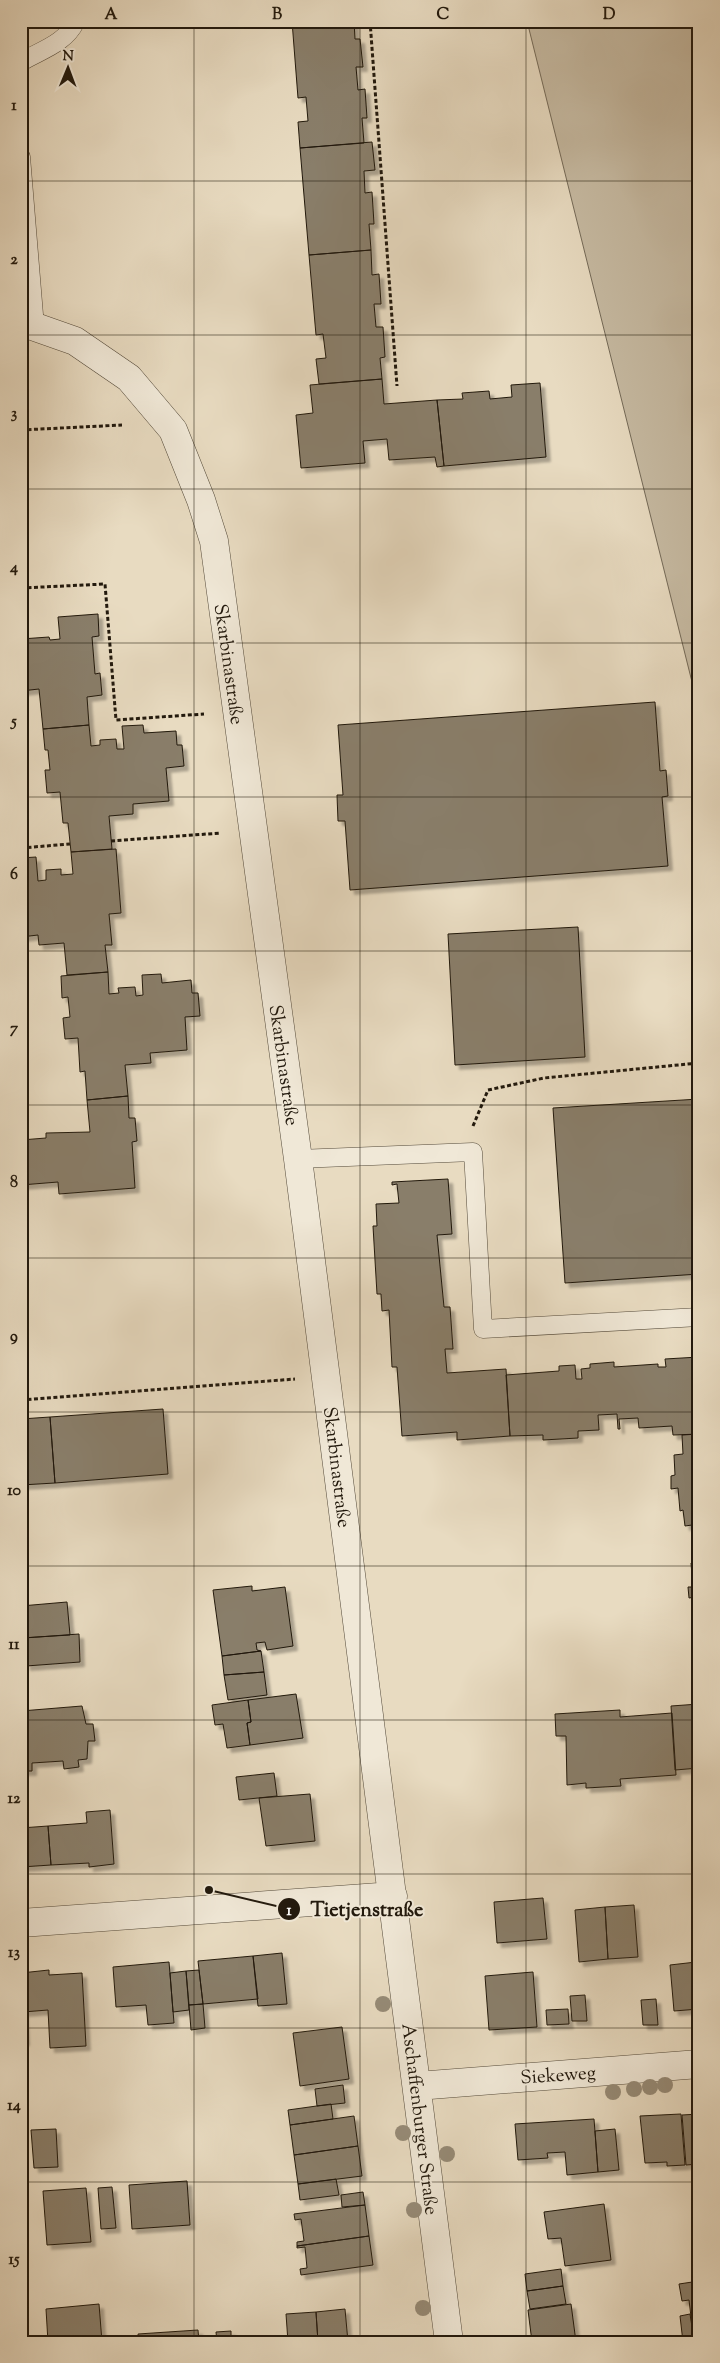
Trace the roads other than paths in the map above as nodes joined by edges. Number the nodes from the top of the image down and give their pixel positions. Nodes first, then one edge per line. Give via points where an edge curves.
1 (76, 21) edge
2 (21, 62) edge
3 (21, 157) edge
4 (28, 325) edge
5 (298, 1159) junction
6 (699, 1317) edge
7 (393, 1896) junction
8 (21, 1923) edge
9 (699, 2064) edge
10 (417, 2086) junction
11 (449, 2342) edge

1 - 2 lane via 57,44
3 - 4 lane
4 - 5 street, Skarbinastraße via 75,341 129,378 173,430 201,500 214,541
5 - 6 lane via 474,1152 483,1329
5 - 7 street, Skarbinastraße
7 - 8 street
7 - 10 street, Aschaffenburger Straße
9 - 10 street, Siekeweg
10 - 11 street, Aschaffenburger Straße

